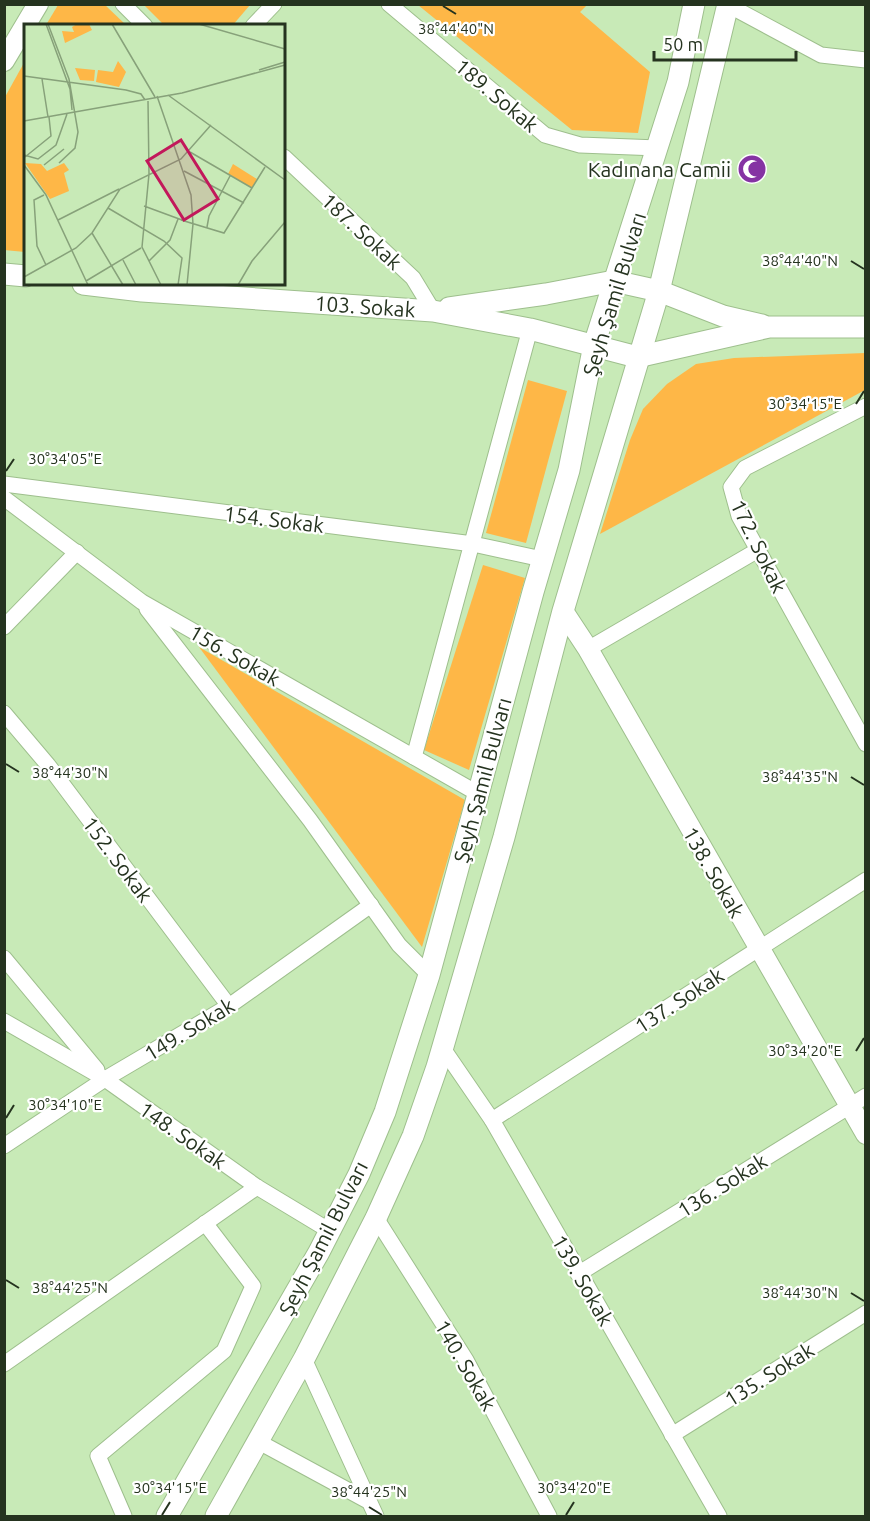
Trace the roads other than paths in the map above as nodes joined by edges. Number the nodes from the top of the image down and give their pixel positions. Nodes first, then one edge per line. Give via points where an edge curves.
1 (38, 4) edge
2 (123, 4) edge
3 (274, 4) edge
4 (389, 4) edge
5 (694, 4) edge
6 (728, 5) edge
7 (26, 24) edge
8 (143, 24) edge
9 (255, 24) edge
10 (24, 27) edge
11 (866, 60) edge
12 (4, 61) edge
13 (658, 148) junction
14 (285, 158) edge
15 (4, 274) edge
16 (24, 276) edge
17 (614, 281) junction
18 (102, 285) edge
19 (141, 287) edge
20 (659, 291) junction
21 (433, 311) junction
22 (769, 327) junction
23 (866, 327) edge
24 (530, 329) junction
25 (594, 345) junction
26 (637, 357) junction
27 (866, 406) edge
28 (4, 484) edge
29 (4, 498) edge
30 (473, 544) junction
31 (758, 550) junction
32 (77, 552) junction
33 (542, 559) junction
34 (142, 602) junction
35 (563, 611) junction
36 (4, 627) edge
37 (588, 649) junction
38 (4, 713) edge
39 (866, 744) edge
40 (414, 757) junction
41 (477, 793) junction
42 (866, 880) edge
43 (371, 905) junction
44 (758, 949) junction
45 (4, 958) edge
46 (429, 975) junction
47 (229, 1006) junction
48 (4, 1021) edge
49 (442, 1047) junction
50 (105, 1079) junction
51 (857, 1101) edge
52 (492, 1120) junction
53 (866, 1134) edge
54 (4, 1146) edge
55 (257, 1187) junction
56 (376, 1218) junction
57 (206, 1224) junction
58 (330, 1231) junction
59 (578, 1274) junction
60 (866, 1313) edge
61 (304, 1359) junction
62 (4, 1365) edge
63 (672, 1435) junction
64 (259, 1442) junction
65 (366, 1500) junction
66 (124, 1516) edge
67 (168, 1516) edge
68 (216, 1516) edge
69 (376, 1516) edge
70 (549, 1516) edge
71 (719, 1516) edge

1 - 7 street
2 - 8 street
3 - 9 street
4 - 13 street, 189. Sokak via 545,135 580,145
5 - 13 main road, Şeyh Şamil Bulvarı via 678,82
6 - 11 street via 821,55
6 - 20 main road, Şeyh Şamil Bulvarı
10 - 12 street
13 - 17 main road, Şeyh Şamil Bulvarı
14 - 21 street, 187. Sokak via 413,278
15 - 16 main road
17 - 20 main road, 103. Sokak
17 - 21 main road, 103. Sokak
17 - 25 main road, Şeyh Şamil Bulvarı
18 - 19 main road, 103. Sokak
19 - 21 main road, 103. Sokak
20 - 22 main road, 103. Sokak via 723,316
20 - 26 main road, Şeyh Şamil Bulvarı
21 - 24 main road, 103. Sokak
22 - 23 main road
22 - 26 main road
24 - 25 main road, 103. Sokak
24 - 30 street
25 - 26 main road, 103. Sokak
25 - 33 main road, Şeyh Şamil Bulvarı via 569,470
26 - 35 main road, Şeyh Şamil Bulvarı
27 - 31 street, 172. Sokak via 745,468 731,487 739,516
28 - 30 street, 154. Sokak
29 - 32 street, 156. Sokak
30 - 33 street, 154. Sokak
30 - 40 street
31 - 37 street
31 - 39 street, 172. Sokak
32 - 34 street, 156. Sokak
32 - 36 street
33 - 41 main road, Şeyh Şamil Bulvarı
34 - 40 street, 156. Sokak
34 - 43 street
35 - 37 street, 138. Sokak
35 - 49 main road, Şeyh Şamil Bulvarı via 504,837
37 - 44 street, 138. Sokak
38 - 47 street, 152. Sokak via 48,765
40 - 41 street, 156. Sokak
41 - 46 main road, Şeyh Şamil Bulvarı
42 - 44 street, 137. Sokak
43 - 46 street via 399,945
43 - 47 street, 149. Sokak
44 - 51 street, 138. Sokak
44 - 52 street, 137. Sokak
45 - 50 street
46 - 58 main road, Şeyh Şamil Bulvarı via 385,1112
47 - 50 street, 149. Sokak
48 - 50 street, 148. Sokak
49 - 52 street, 139. Sokak
49 - 56 main road, Şeyh Şamil Bulvarı via 413,1136
50 - 54 street, 149. Sokak
50 - 55 street, 148. Sokak
51 - 53 street, 138. Sokak
51 - 59 street, 136. Sokak
52 - 59 street, 139. Sokak
55 - 57 street
55 - 58 street, 148. Sokak
56 - 61 main road, Şeyh Şamil Bulvarı
56 - 70 street, 140. Sokak via 466,1360
57 - 62 street
57 - 66 street via 254,1286 224,1351 98,1455
58 - 67 main road, Şeyh Şamil Bulvarı
59 - 63 street, 139. Sokak
60 - 63 street, 135. Sokak
61 - 64 main road, Şeyh Şamil Bulvarı
61 - 65 street
63 - 71 street, 139. Sokak
64 - 65 street
64 - 68 main road, Şeyh Şamil Bulvarı
65 - 69 street

